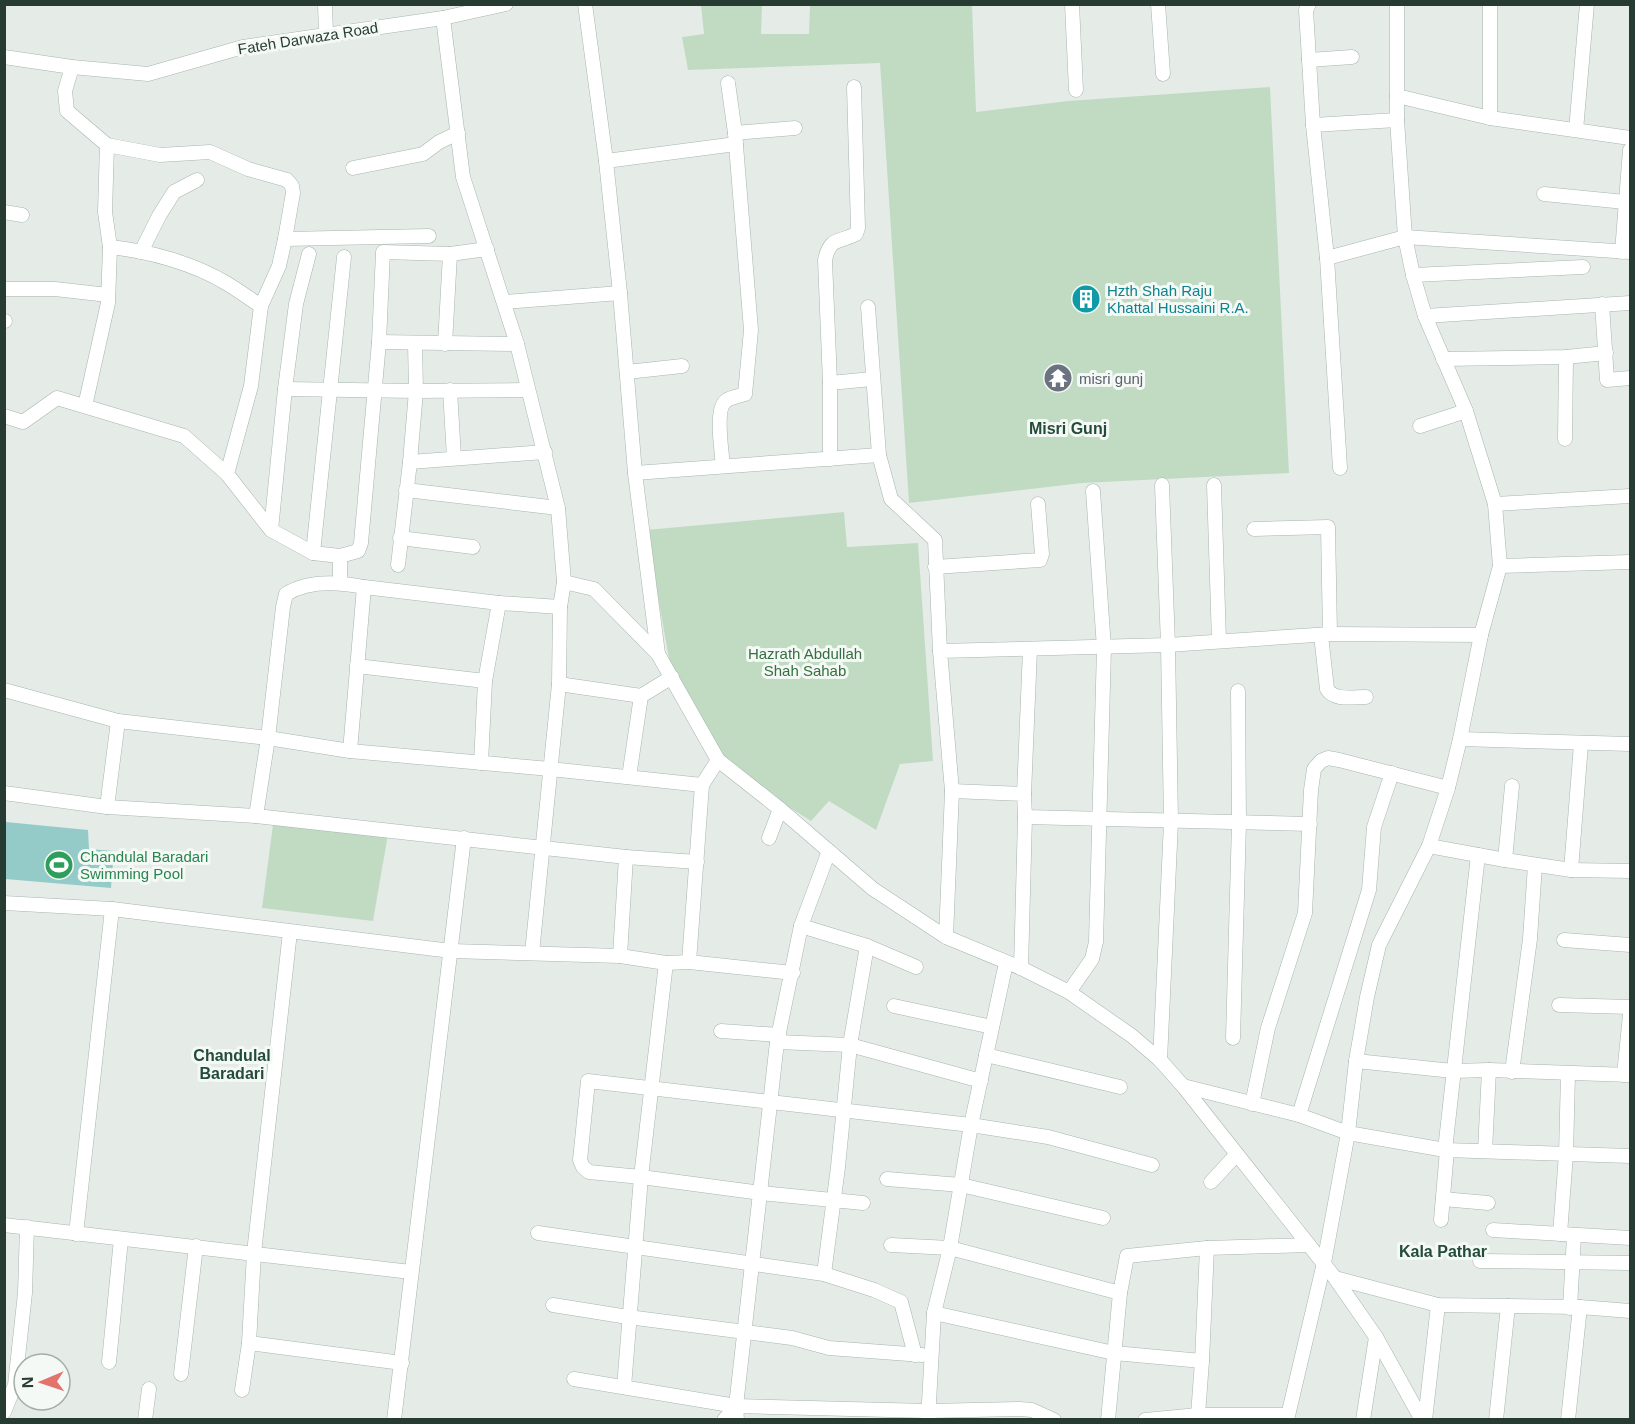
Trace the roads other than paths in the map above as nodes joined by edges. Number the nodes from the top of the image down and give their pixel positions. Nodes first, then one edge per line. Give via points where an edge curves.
1 (326, 4) edge
2 (585, 4) edge
3 (1072, 4) edge
4 (1158, 4) edge
5 (1309, 4) edge
6 (1397, 4) edge
7 (1490, 4) edge
8 (1587, 4) edge
9 (505, 5) edge
10 (443, 18) junction
11 (326, 35) junction
12 (4, 57) edge
13 (1352, 57) dead end
14 (1309, 60) junction
15 (72, 68) junction
16 (1163, 74) dead end
17 (728, 83) dead end
18 (854, 87) dead end
19 (1076, 90) dead end
20 (1397, 96) junction
21 (1490, 118) junction
22 (1397, 120) junction
23 (1312, 125) junction
24 (795, 128) dead end
25 (1576, 130) junction
26 (458, 133) junction
27 (1630, 138) edge
28 (736, 139) junction
29 (107, 145) junction
30 (1630, 150) edge
31 (606, 161) junction
32 (353, 168) dead end
33 (196, 180) dead end
34 (1544, 194) dead end
35 (1625, 202) junction
36 (4, 212) edge
37 (22, 215) dead end
38 (1628, 218) edge
39 (429, 236) dead end
40 (1405, 237) junction
41 (285, 239) junction
42 (110, 247) junction
43 (487, 249) junction
44 (141, 252) junction
45 (1626, 252) edge
46 (309, 254) dead end
47 (450, 254) junction
48 (345, 257) dead end
49 (1327, 258) junction
50 (1583, 267) dead end
51 (1413, 275) junction
52 (4, 289) edge
53 (620, 293) junction
54 (108, 295) junction
55 (504, 302) junction
56 (1630, 303) edge
57 (1602, 304) junction
58 (261, 306) junction
59 (868, 307) dead end
60 (1425, 316) junction
61 (379, 342) junction
62 (415, 344) junction
63 (446, 344) junction
64 (517, 345) junction
65 (1606, 353) junction
66 (1566, 357) junction
67 (1443, 359) junction
68 (682, 366) dead end
69 (627, 372) junction
70 (1630, 378) edge
71 (872, 379) junction
72 (830, 383) junction
73 (285, 389) junction
74 (331, 390) junction
75 (450, 390) junction
76 (527, 390) junction
77 (374, 391) junction
78 (416, 391) junction
79 (85, 406) junction
80 (1466, 411) junction
81 (4, 416) edge
82 (1420, 426) dead end
83 (1565, 440) dead end
84 (545, 452) junction
85 (879, 455) junction
86 (454, 458) junction
87 (830, 459) junction
88 (410, 462) junction
89 (723, 466) junction
90 (1340, 468) dead end
91 (635, 473) junction
92 (227, 474) junction
93 (1162, 485) dead end
94 (1214, 485) dead end
95 (406, 490) junction
96 (1093, 491) dead end
97 (1630, 496) edge
98 (1038, 504) dead end
99 (1495, 504) junction
100 (558, 508) junction
101 (1254, 529) dead end
102 (271, 530) junction
103 (400, 538) junction
104 (473, 547) dead end
105 (313, 553) junction
106 (340, 555) junction
107 (1630, 562) edge
108 (398, 565) dead end
109 (1500, 566) junction
110 (935, 567) junction
111 (340, 582) junction
112 (564, 582) junction
113 (364, 587) junction
114 (499, 603) junction
115 (560, 607) junction
116 (1326, 635) junction
117 (1481, 635) junction
118 (1219, 641) junction
119 (1168, 645) junction
120 (1104, 648) junction
121 (1030, 649) junction
122 (940, 651) junction
123 (658, 654) junction
124 (357, 666) junction
125 (672, 677) junction
126 (485, 681) junction
127 (559, 684) junction
128 (4, 690) edge
129 (1238, 691) dead end
130 (641, 696) junction
131 (1366, 697) dead end
132 (118, 722) junction
133 (268, 738) junction
134 (1460, 739) junction
135 (1581, 744) junction
136 (1630, 744) edge
137 (350, 751) junction
138 (718, 760) junction
139 (481, 763) junction
140 (550, 769) junction
141 (1392, 773) junction
142 (629, 777) junction
143 (702, 785) junction
144 (1512, 786) dead end
145 (1448, 788) junction
146 (951, 791) junction
147 (4, 793) edge
148 (1024, 794) junction
149 (107, 807) junction
150 (780, 809) junction
151 (256, 816) junction
152 (1025, 817) junction
153 (1098, 819) junction
154 (1171, 822) junction
155 (1239, 823) junction
156 (1310, 824) junction
157 (464, 838) junction
158 (769, 838) dead end
159 (1429, 846) junction
160 (542, 848) junction
161 (829, 851) junction
162 (1478, 855) junction
163 (626, 857) junction
164 (1505, 860) junction
165 (697, 862) junction
166 (1535, 865) junction
167 (1571, 870) junction
168 (1630, 871) edge
169 (4, 903) edge
170 (112, 909) junction
171 (801, 926) junction
172 (290, 932) junction
173 (946, 937) junction
174 (1564, 940) dead end
175 (1630, 945) edge
176 (867, 946) junction
177 (451, 951) junction
178 (532, 953) junction
179 (620, 956) junction
180 (689, 962) junction
181 (666, 963) junction
182 (1006, 963) junction
183 (916, 967) dead end
184 (1021, 968) junction
185 (793, 973) junction
186 (1068, 992) junction
187 (894, 1005) dead end
188 (1559, 1005) dead end
189 (1630, 1007) edge
190 (1630, 1015) edge
191 (992, 1027) junction
192 (721, 1031) dead end
193 (778, 1038) junction
194 (1233, 1038) dead end
195 (850, 1045) junction
196 (986, 1055) junction
197 (1160, 1060) junction
198 (1356, 1061) junction
199 (1489, 1070) junction
200 (1454, 1071) junction
201 (1512, 1072) junction
202 (1568, 1074) junction
203 (1627, 1075) edge
204 (981, 1081) junction
205 (1183, 1086) junction
206 (1120, 1087) dead end
207 (650, 1088) junction
208 (770, 1103) junction
209 (1252, 1104) junction
210 (843, 1110) junction
211 (1299, 1115) junction
212 (971, 1125) junction
213 (1348, 1133) junction
214 (1446, 1150) junction
215 (1485, 1150) junction
216 (1566, 1154) junction
217 (1236, 1155) junction
218 (1630, 1156) edge
219 (1152, 1165) dead end
220 (641, 1176) junction
221 (887, 1179) dead end
222 (1211, 1182) dead end
223 (961, 1185) junction
224 (761, 1193) junction
225 (834, 1199) junction
226 (1443, 1199) junction
227 (863, 1203) dead end
228 (1488, 1203) dead end
229 (1103, 1218) dead end
230 (1441, 1220) dead end
231 (4, 1224) edge
232 (27, 1227) junction
233 (1493, 1230) dead end
234 (538, 1233) dead end
235 (76, 1234) junction
236 (1560, 1234) junction
237 (1574, 1236) junction
238 (1630, 1238) edge
239 (121, 1239) junction
240 (891, 1245) dead end
241 (1308, 1245) junction
242 (196, 1246) junction
243 (634, 1246) junction
244 (950, 1248) junction
245 (1207, 1248) junction
246 (254, 1252) junction
247 (1480, 1261) dead end
248 (753, 1263) junction
249 (1324, 1263) junction
250 (1572, 1263) junction
251 (1630, 1263) edge
252 (411, 1272) junction
253 (824, 1275) junction
254 (1335, 1278) junction
255 (1120, 1293) junction
256 (553, 1305) dead end
257 (1438, 1305) junction
258 (1508, 1306) junction
259 (1575, 1308) junction
260 (1630, 1311) edge
261 (934, 1312) junction
262 (628, 1317) junction
263 (745, 1332) junction
264 (1376, 1337) junction
265 (249, 1343) junction
266 (1114, 1353) junction
267 (915, 1355) junction
268 (931, 1355) junction
269 (1202, 1361) junction
270 (109, 1362) dead end
271 (402, 1363) junction
272 (181, 1374) dead end
273 (574, 1379) dead end
274 (624, 1387) junction
275 (149, 1389) dead end
276 (242, 1390) dead end
277 (4, 1412) edge
278 (737, 1413) edge
279 (928, 1415) edge
280 (1198, 1415) junction
281 (1287, 1417) edge
282 (145, 1419) edge
283 (394, 1419) edge
284 (724, 1419) edge
285 (1054, 1419) edge
286 (1108, 1419) edge
287 (1147, 1419) edge
288 (1363, 1419) edge
289 (1424, 1419) edge
290 (1496, 1419) edge
291 (1568, 1419) edge

1 - 11 street
2 - 31 street
3 - 19 street
4 - 16 street
5 - 14 street
6 - 20 street
7 - 21 street
8 - 25 street
9 - 10 street, Fateh Darwaza Road
10 - 11 street, Fateh Darwaza Road
10 - 26 street
11 - 15 street, Fateh Darwaza Road via 243,47 148,75
12 - 15 street, Fateh Darwaza Road
13 - 14 street
14 - 23 street
15 - 29 street via 65,91 67,111
17 - 28 street
18 - 72 street via 858,228 856,234 828,247 825,260
20 - 21 street
20 - 22 street
21 - 25 street
22 - 23 street
22 - 40 street
23 - 49 street
24 - 28 street
25 - 27 street
26 - 32 street via 423,154
26 - 43 street via 463,177
28 - 31 street
28 - 89 street via 751,330 745,394 726,400 719,415
29 - 41 street via 160,155 210,152 248,170 287,180 293,194
29 - 42 street via 105,212
30 - 35 street
31 - 53 street
33 - 44 street via 174,192
34 - 35 street
35 - 38 street
36 - 37 street
38 - 45 street
39 - 41 street
40 - 45 street
40 - 49 street
40 - 51 street
41 - 58 street via 279,266
42 - 44 street
42 - 54 street
43 - 47 street
43 - 55 street
44 - 58 street via 224,282
46 - 73 street via 296,304
47 - 61 street via 383,252
47 - 63 street
48 - 74 street
49 - 90 street
50 - 51 street
51 - 60 street
52 - 54 street
53 - 55 street
53 - 69 street
54 - 79 street
55 - 64 street
56 - 57 street
57 - 60 street
57 - 65 street
58 - 92 street via 251,386
59 - 71 street
60 - 67 street
61 - 62 street
61 - 77 street
62 - 63 street
62 - 78 street
63 - 64 street
64 - 76 street
65 - 66 street
65 - 70 street via 1607,380
66 - 67 street
66 - 83 street
67 - 80 street
68 - 69 street
69 - 91 street
71 - 72 street
71 - 85 street
72 - 87 street
73 - 74 street
73 - 102 street
74 - 77 street
74 - 105 street
75 - 76 street
75 - 78 street
75 - 86 street
76 - 84 street
77 - 78 street
77 - 106 street via 361,543 358,550
78 - 88 street
79 - 81 street via 57,398 23,422
79 - 92 street via 184,436
80 - 82 street
80 - 99 street
84 - 86 street
84 - 100 street
85 - 87 street
85 - 110 street via 891,499 935,540
86 - 88 street
87 - 89 street
88 - 95 street
89 - 91 street
91 - 123 street
92 - 102 street
93 - 119 street
94 - 118 street
95 - 100 street
95 - 103 street
96 - 120 street
97 - 99 street
98 - 110 street via 1040,560
99 - 109 street
100 - 112 street
101 - 116 street via 1328,527
102 - 105 street
103 - 104 street
103 - 108 street
105 - 106 street
106 - 111 street
107 - 109 street
109 - 117 street
110 - 122 street
111 - 113 street
111 - 133 street via 296,588 286,594
112 - 115 street
112 - 123 street via 594,589
113 - 114 street
113 - 124 street
114 - 115 street
114 - 126 street
115 - 127 street
116 - 117 street
116 - 118 street
116 - 131 street via 1329,693
117 - 134 street
118 - 119 street
119 - 120 street
119 - 154 street
120 - 121 street
120 - 153 street
121 - 122 street
121 - 148 street
122 - 146 street
123 - 125 street
124 - 126 street
124 - 137 street
125 - 130 street
125 - 138 street
126 - 139 street
127 - 130 street
127 - 140 street
128 - 132 street
129 - 155 street
130 - 142 street
132 - 133 street
132 - 149 street
133 - 137 street
133 - 151 street
134 - 135 street
134 - 145 street
135 - 136 street
135 - 167 street
137 - 139 street
138 - 143 street
138 - 150 street
139 - 140 street
140 - 142 street
140 - 160 street
141 - 145 street
141 - 156 street via 1340,760 1321,760 1314,769
141 - 211 street via 1374,827 1369,890
142 - 143 street
143 - 165 street
144 - 164 street
145 - 159 street
146 - 148 street
146 - 173 street
147 - 149 street
148 - 152 street
149 - 151 street
150 - 158 street
150 - 161 street
151 - 157 street
152 - 153 street
152 - 184 street
153 - 154 street
153 - 186 street via 1095,948
154 - 155 street
154 - 197 street
155 - 156 street
155 - 194 street
156 - 209 street via 1305,913 1268,1028
157 - 160 street
157 - 177 street
159 - 162 street
159 - 198 street via 1379,945
160 - 163 street
160 - 178 street
161 - 171 street
161 - 173 street via 873,889
162 - 164 street
162 - 200 street
163 - 165 street
163 - 179 street
164 - 166 street
165 - 180 street
166 - 167 street
166 - 201 street via 1530,939
167 - 168 street
169 - 170 street
170 - 172 street
170 - 235 street
171 - 176 street
171 - 185 street
172 - 177 street
172 - 246 street
173 - 182 street
174 - 175 street
176 - 183 street
176 - 195 street
177 - 178 street
177 - 252 street
178 - 179 street
179 - 181 street
180 - 181 street
180 - 185 street
181 - 207 street
182 - 184 street
182 - 191 street
184 - 186 street
185 - 193 street
186 - 197 street
187 - 191 street
188 - 189 street
190 - 203 street
191 - 196 street
192 - 193 street
193 - 195 street
193 - 208 street
195 - 204 street
195 - 210 street
196 - 204 street
196 - 206 street
197 - 205 street
198 - 200 street
198 - 213 street
199 - 200 street
199 - 201 street
199 - 215 street
200 - 214 street
201 - 202 street
202 - 203 street
202 - 216 street
204 - 212 street
205 - 209 street
205 - 217 street
207 - 208 street
207 - 220 street
207 - 220 street via 588,1081 580,1160 583,1167 589,1172
208 - 210 street
208 - 224 street
209 - 211 street
210 - 212 street
210 - 225 street
211 - 213 street
212 - 219 street via 1048,1137
212 - 223 street
213 - 214 street
213 - 249 street
214 - 215 street
214 - 226 street
215 - 216 street
216 - 218 street
216 - 236 street
217 - 222 street
217 - 241 street
220 - 224 street
220 - 243 street
221 - 223 street
223 - 229 street
223 - 244 street
224 - 225 street
224 - 248 street
225 - 227 street
225 - 253 street
226 - 228 street
226 - 230 street
231 - 232 street
232 - 235 street
232 - 277 street via 25,1293 15,1385
233 - 236 street
234 - 243 street
235 - 239 street
236 - 237 street
237 - 238 street
237 - 250 street
239 - 242 street
239 - 270 street
240 - 244 street
241 - 245 street
241 - 249 street
242 - 246 street
242 - 272 street
243 - 248 street
243 - 262 street
244 - 255 street
244 - 261 street
245 - 255 street via 1127,1257
245 - 269 street
246 - 252 street
246 - 265 street
247 - 250 street
248 - 253 street
248 - 263 street
249 - 254 street
249 - 281 street
250 - 251 street
250 - 259 street
252 - 271 street
253 - 267 street via 898,1299
254 - 257 street
254 - 264 street
255 - 266 street
256 - 262 street
257 - 258 street
257 - 289 street
258 - 259 street
258 - 290 street
259 - 260 street
259 - 291 street
261 - 266 street
261 - 268 street
262 - 263 street
262 - 274 street
263 - 267 street via 829,1348
263 - 278 street
264 - 288 street
264 - 289 street
265 - 271 street
265 - 276 street
266 - 269 street
266 - 286 street
267 - 268 street
268 - 279 street
269 - 280 street
271 - 283 street
273 - 274 street
274 - 278 street
275 - 282 street
278 - 279 street
278 - 284 street
279 - 285 street via 1020,1409
280 - 281 street
280 - 287 street

